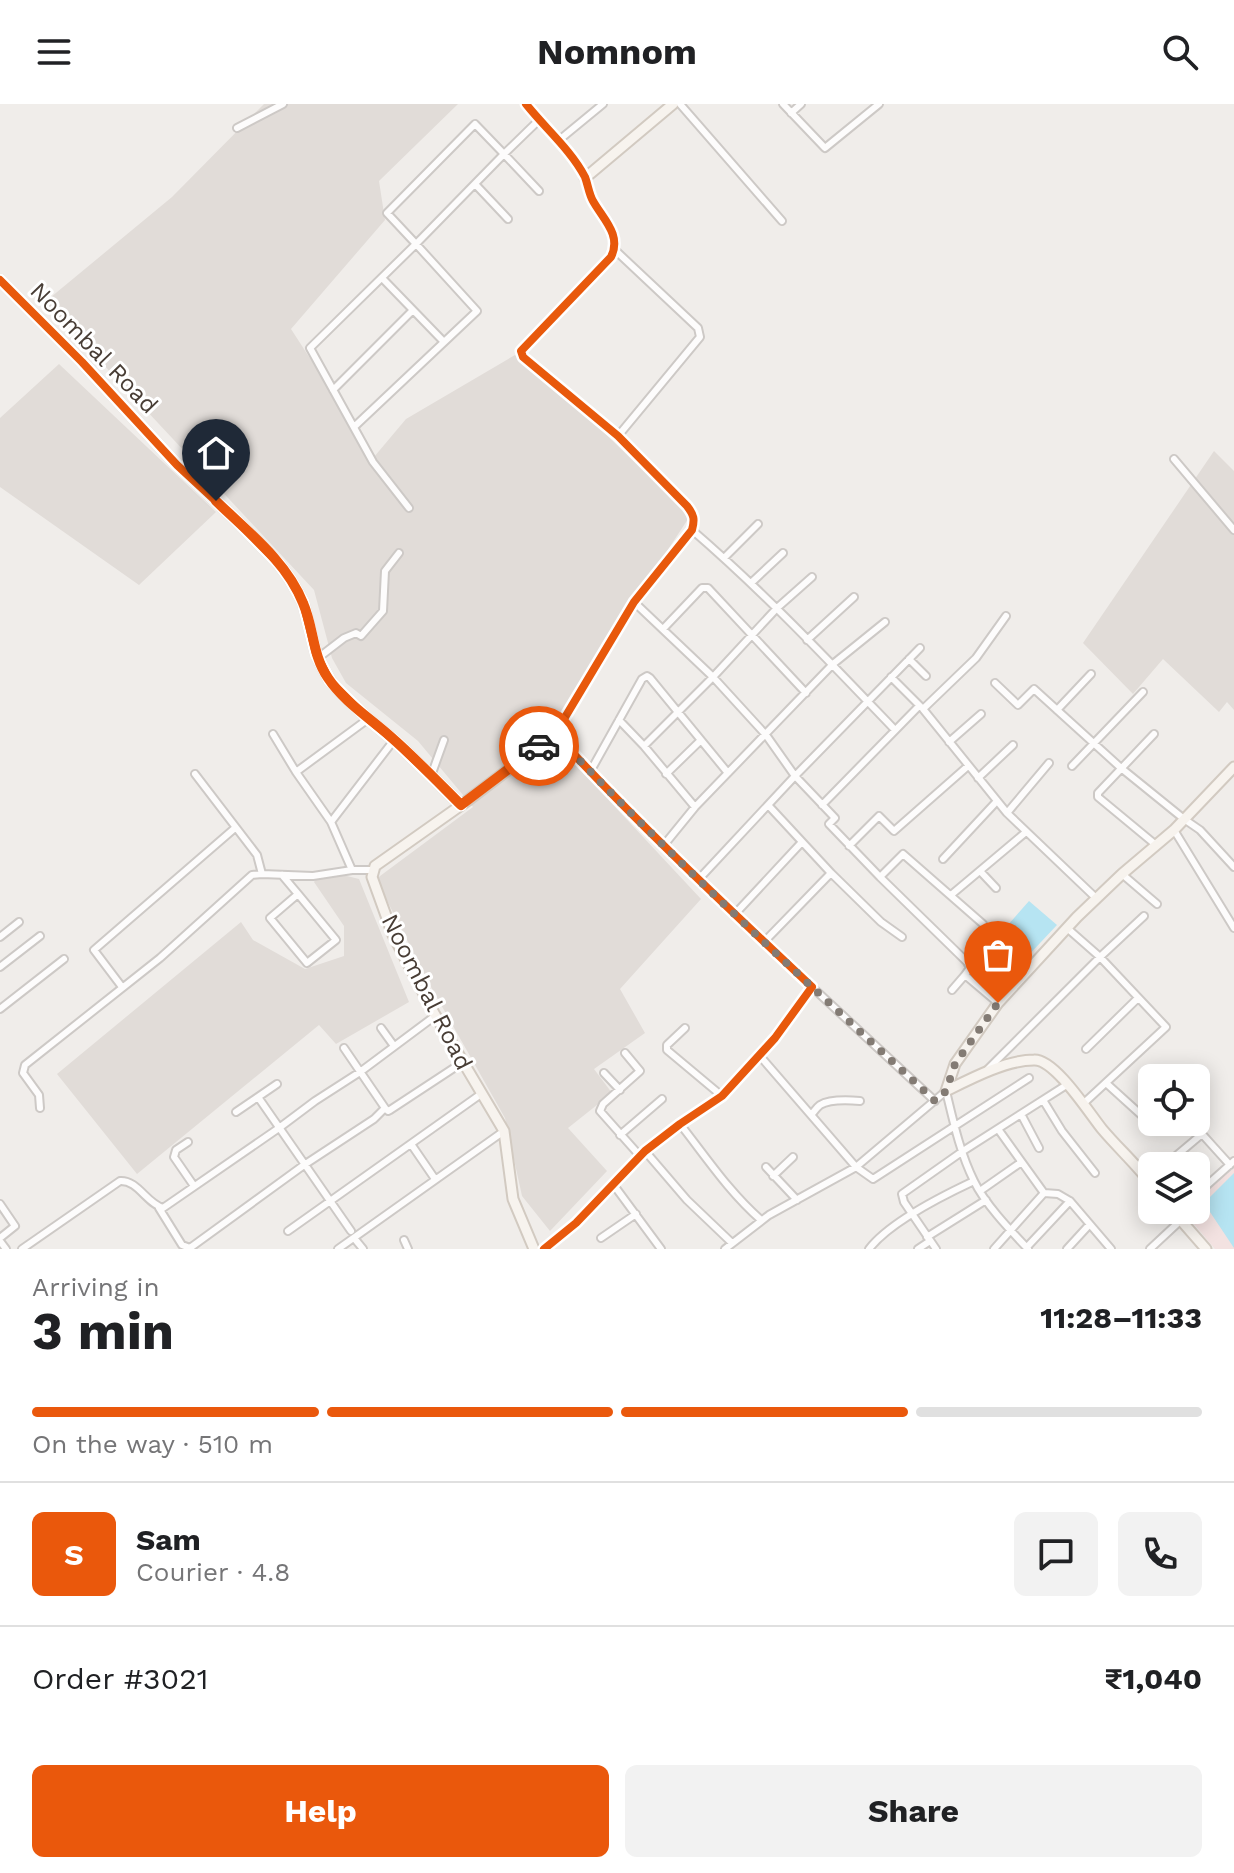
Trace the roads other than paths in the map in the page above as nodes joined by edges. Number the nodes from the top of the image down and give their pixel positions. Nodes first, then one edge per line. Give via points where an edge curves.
1 (283, 104) edge
2 (526, 104) edge
3 (603, 104) edge
4 (673, 104) edge
5 (680, 104) edge
6 (783, 104) edge
7 (801, 104) edge
8 (879, 104) edge
9 (791, 113) junction
10 (539, 120) junction
11 (237, 128) dead end
12 (558, 141) junction
13 (504, 154) junction
14 (585, 178) junction
15 (475, 184) junction
16 (539, 191) dead end
17 (508, 219) dead end
18 (782, 221) dead end
19 (416, 244) junction
20 (615, 250) junction
21 (382, 278) junction
22 (0, 280) edge
23 (413, 310) junction
24 (444, 342) junction
25 (333, 390) junction
26 (354, 427) junction
27 (618, 436) junction
28 (1174, 459) dead end
29 (409, 508) dead end
30 (758, 524) dead end
31 (692, 530) junction
32 (1234, 530) edge
33 (399, 553) dead end
34 (783, 553) dead end
35 (724, 558) junction
36 (812, 577) dead end
37 (751, 583) junction
38 (854, 597) dead end
39 (634, 602) junction
40 (777, 608) junction
41 (1006, 616) dead end
42 (885, 622) dead end
43 (663, 629) junction
44 (752, 635) junction
45 (807, 640) junction
46 (920, 648) dead end
47 (317, 659) junction
48 (909, 659) junction
49 (833, 664) junction
50 (1091, 674) dead end
51 (926, 676) dead end
52 (713, 677) junction
53 (891, 677) junction
54 (995, 683) dead end
55 (1143, 692) dead end
56 (806, 693) junction
57 (868, 701) junction
58 (921, 708) junction
59 (1057, 710) junction
60 (677, 712) junction
61 (981, 714) dead end
62 (368, 719) junction
63 (619, 720) junction
64 (895, 730) junction
65 (273, 734) dead end
66 (555, 734) junction
67 (1154, 734) dead end
68 (766, 735) junction
69 (394, 740) junction
70 (444, 740) dead end
71 (701, 740) junction
72 (949, 742) junction
73 (1093, 743) junction
74 (1013, 745) dead end
75 (644, 746) junction
76 (1049, 763) dead end
77 (968, 766) junction
78 (1072, 766) dead end
79 (1234, 767) edge
80 (1121, 768) junction
81 (296, 772) junction
82 (590, 772) junction
83 (728, 773) junction
84 (195, 774) dead end
85 (666, 774) junction
86 (431, 776) junction
87 (795, 776) junction
88 (978, 778) junction
89 (997, 801) junction
90 (461, 805) junction
91 (768, 805) junction
92 (822, 805) junction
93 (695, 807) junction
94 (1007, 813) junction
95 (1184, 819) junction
96 (331, 822) junction
97 (235, 828) junction
98 (1174, 830) junction
99 (1026, 832) junction
100 (802, 842) junction
101 (664, 845) junction
102 (1156, 845) junction
103 (849, 846) junction
104 (943, 859) dead end
105 (1234, 867) edge
106 (352, 870) junction
107 (374, 870) junction
108 (980, 871) junction
109 (831, 873) junction
110 (262, 874) junction
111 (1122, 874) junction
112 (282, 875) junction
113 (880, 877) junction
114 (698, 880) junction
115 (996, 888) dead end
116 (298, 894) junction
117 (951, 895) junction
118 (1096, 898) junction
119 (1157, 904) dead end
120 (735, 914) junction
121 (1144, 916) dead end
122 (270, 918) junction
123 (19, 922) dead end
124 (262, 924) dead end
125 (983, 924) dead end
126 (1067, 928) junction
127 (1234, 928) edge
128 (40, 936) dead end
129 (0, 937) edge
130 (902, 937) dead end
131 (764, 942) junction
132 (992, 954) dead end
133 (1100, 957) junction
134 (64, 959) dead end
135 (0, 967) edge
136 (965, 975) junction
137 (1021, 979) junction
138 (122, 987) junction
139 (812, 987) junction
140 (952, 990) dead end
141 (1137, 999) junction
142 (998, 1003) junction
143 (0, 1009) edge
144 (435, 1016) junction
145 (381, 1028) dead end
146 (685, 1028) dead end
147 (394, 1046) junction
148 (344, 1048) dead end
149 (1086, 1049) dead end
150 (625, 1053) dead end
151 (760, 1056) junction
152 (463, 1062) junction
153 (985, 1071) junction
154 (360, 1072) junction
155 (604, 1073) dead end
156 (1029, 1078) dead end
157 (1106, 1083) junction
158 (277, 1084) dead end
159 (1068, 1084) junction
160 (620, 1090) junction
161 (946, 1091) junction
162 (481, 1094) junction
163 (722, 1096) junction
164 (258, 1097) junction
165 (662, 1099) dead end
166 (1043, 1100) junction
167 (860, 1101) dead end
168 (935, 1101) junction
169 (1084, 1103) junction
170 (40, 1108) dead end
171 (385, 1108) junction
172 (236, 1112) dead end
173 (1138, 1112) edge
174 (1021, 1114) junction
175 (811, 1115) junction
176 (680, 1124) junction
177 (954, 1124) junction
178 (279, 1128) junction
179 (998, 1129) junction
180 (504, 1131) junction
181 (620, 1135) junction
182 (188, 1142) dead end
183 (411, 1144) junction
184 (1039, 1148) dead end
185 (963, 1151) junction
186 (1181, 1152) edge
187 (642, 1154) junction
188 (793, 1157) dead end
189 (1020, 1163) dead end
190 (1232, 1163) edge
191 (304, 1165) junction
192 (1138, 1166) edge
193 (766, 1167) dead end
194 (856, 1167) junction
195 (1095, 1173) dead end
196 (773, 1176) junction
197 (435, 1179) junction
198 (974, 1181) junction
199 (1210, 1183) edge
200 (613, 1184) junction
201 (194, 1186) junction
202 (980, 1191) junction
203 (1044, 1193) junction
204 (797, 1200) junction
205 (986, 1200) junction
206 (1070, 1201) junction
207 (330, 1202) junction
208 (0, 1204) edge
209 (159, 1208) junction
210 (636, 1214) junction
211 (913, 1215) junction
212 (761, 1220) junction
213 (1168, 1224) edge
214 (1185, 1224) edge
215 (1089, 1225) junction
216 (1012, 1230) junction
217 (288, 1231) dead end
218 (353, 1234) junction
219 (601, 1238) dead end
220 (0, 1239) edge
221 (929, 1239) junction
222 (404, 1240) dead end
223 (732, 1243) junction
224 (1106, 1247) edge
225 (1027, 1248) edge
226 (6, 1249) edge
227 (22, 1249) edge
228 (338, 1249) edge
229 (363, 1249) edge
230 (408, 1249) edge
231 (534, 1249) edge
232 (544, 1249) edge
233 (661, 1249) edge
234 (725, 1249) edge
235 (869, 1249) edge
236 (918, 1249) edge
237 (936, 1249) edge
238 (994, 1249) edge
239 (1067, 1249) edge
240 (1150, 1249) edge
241 (1206, 1249) edge

1 - 11 street
2 - 10 street
3 - 12 street
4 - 14 street
5 - 18 street
6 - 9 street
7 - 9 street
8 - 9 street via 825,148
10 - 12 street
10 - 13 street
12 - 14 street
13 - 15 street
13 - 16 street
13 - 19 street via 475,124 387,213
14 - 20 street via 612,230
15 - 17 street
15 - 19 street
19 - 21 street
19 - 24 street via 477,311
20 - 27 street via 698,328 700,337
20 - 27 street via 521,351 536,370
21 - 23 street
21 - 25 street via 310,348
22 - 47 street, Noombal Road via 282,567 303,602
23 - 24 street
23 - 25 street
24 - 26 street
25 - 26 street
26 - 29 street
27 - 31 street via 694,514
28 - 32 street
30 - 35 street
31 - 35 street
31 - 39 street
33 - 47 street via 385,571 383,611 361,636 344,638
34 - 37 street
35 - 37 street
36 - 40 street
37 - 40 street
38 - 45 street
39 - 43 street
39 - 66 street
40 - 44 street
40 - 45 street
41 - 58 street via 976,658
42 - 49 street
43 - 44 street via 693,596 708,588
43 - 52 street
44 - 52 street
44 - 56 street
45 - 49 street
46 - 48 street
47 - 62 street, Noombal Road via 330,681
48 - 51 street
48 - 53 street
49 - 56 street
49 - 57 street
50 - 59 street
52 - 60 street
52 - 68 street
53 - 57 street
53 - 58 street
54 - 59 street via 1018,705 1034,689
55 - 73 street
56 - 68 street
57 - 64 street
57 - 87 street
58 - 64 street
58 - 72 street
59 - 73 street
60 - 63 street via 647,676
60 - 71 street
60 - 75 street
61 - 72 street
62 - 69 street, Noombal Road
62 - 81 street
63 - 75 street
63 - 82 street
64 - 92 street
65 - 81 street
66 - 82 street
66 - 90 street
67 - 80 street
68 - 83 street
68 - 87 street
69 - 86 street, Noombal Road
69 - 96 street
70 - 86 street
71 - 83 street
71 - 85 street
72 - 77 street
73 - 78 street
73 - 80 street
74 - 88 street
75 - 85 street
76 - 94 street
77 - 88 street
77 - 103 street via 894,831 879,816
79 - 95 street
80 - 95 street
80 - 102 street via 1098,797
81 - 96 street
82 - 101 street
83 - 93 street
84 - 97 street
85 - 93 street
86 - 90 street, Noombal Road
87 - 91 street
87 - 92 street
88 - 89 street
89 - 94 street
89 - 104 street
90 - 107 street
91 - 100 street
91 - 114 street
92 - 103 street via 835,818 829,824
93 - 101 street
94 - 99 street
95 - 98 street
95 - 105 street
96 - 106 street
97 - 110 street via 259,859
97 - 138 street via 94,950
98 - 102 street
98 - 127 street
99 - 108 street
99 - 118 street
100 - 109 street
100 - 120 street
101 - 114 street
102 - 111 street
103 - 113 street
106 - 107 street
106 - 112 street
107 - 144 street, Noombal Road via 393,935
108 - 115 street
108 - 117 street
109 - 130 street
109 - 131 street
110 - 112 street
110 - 138 street via 252,875
111 - 118 street
111 - 119 street
112 - 116 street
113 - 117 street via 903,854
113 - 136 street via 967,962
114 - 120 street
116 - 122 street
116 - 122 street via 336,940 307,963
117 - 125 street
118 - 126 street
120 - 131 street
121 - 133 street
122 - 124 street
123 - 129 street
126 - 133 street
126 - 137 street
128 - 135 street
131 - 139 street
132 - 137 street
133 - 141 street
133 - 153 street
134 - 143 street
136 - 140 street
136 - 142 street
137 - 142 street
138 - 170 street via 25,1065 23,1073 39,1095
139 - 151 street
139 - 168 street
141 - 149 street
141 - 157 street via 1166,1027
142 - 161 street via 955,1064
144 - 147 street
144 - 152 street, Noombal Road
145 - 147 street
146 - 163 street via 667,1050
147 - 154 street
148 - 154 street
150 - 160 street via 640,1071
151 - 163 street
151 - 175 street
152 - 162 street, Noombal Road
152 - 171 street via 390,1110
153 - 159 street via 1036,1059
153 - 161 street
154 - 171 street
154 - 178 street
155 - 160 street
156 - 177 street
157 - 169 street
157 - 173 street
158 - 164 street
159 - 166 street
159 - 169 street
160 - 181 street via 600,1111
161 - 168 street
161 - 177 street
162 - 180 street, Noombal Road
162 - 183 street
163 - 176 street
164 - 172 street
164 - 178 street
165 - 181 street
166 - 174 street
166 - 195 street
167 - 175 street via 824,1103
168 - 194 street
169 - 192 street
171 - 191 street
174 - 179 street
174 - 184 street
175 - 194 street
176 - 187 street
176 - 212 street via 727,1186
177 - 185 street
177 - 194 street via 877,1178
178 - 191 street
178 - 201 street
179 - 185 street
179 - 203 street
180 - 197 street
180 - 231 street, Noombal Road via 513,1199
181 - 187 street
182 - 201 street via 174,1157
183 - 197 street
183 - 207 street
185 - 198 street
185 - 211 street via 904,1191 901,1197
186 - 190 street via 1202,1134
187 - 200 street
187 - 223 street
188 - 196 street
189 - 202 street
190 - 199 street
191 - 207 street
191 - 209 street via 190,1248 182,1245
193 - 196 street
194 - 204 street
196 - 204 street
197 - 218 street
198 - 202 street
198 - 211 street
200 - 210 street
200 - 232 street
201 - 209 street
202 - 205 street
203 - 206 street
203 - 216 street
204 - 212 street
205 - 216 street
205 - 221 street
206 - 215 street
206 - 225 street
207 - 217 street
207 - 218 street
208 - 220 street via 15,1225
209 - 227 street via 131,1182 120,1181
210 - 219 street
210 - 233 street
211 - 221 street
211 - 235 street
212 - 223 street
213 - 240 street
214 - 241 street
215 - 224 street
215 - 239 street
216 - 225 street
216 - 238 street
218 - 228 street
218 - 229 street
220 - 226 street
221 - 236 street
221 - 237 street
222 - 230 street
223 - 234 street

